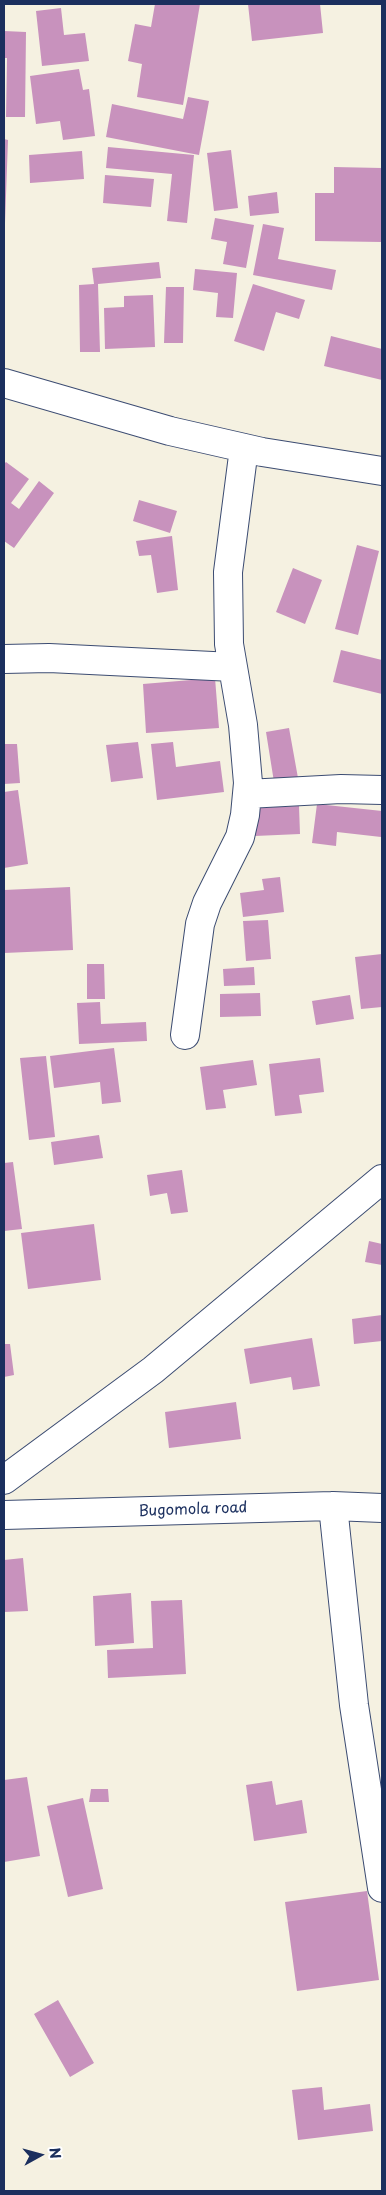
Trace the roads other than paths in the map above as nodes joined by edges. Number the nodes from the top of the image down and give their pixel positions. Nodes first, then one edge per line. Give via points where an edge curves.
1 (4, 382) edge
2 (244, 448) junction
3 (382, 471) edge
4 (4, 659) edge
5 (233, 667) junction
6 (382, 790) edge
7 (247, 794) junction
8 (185, 1035) dead end
9 (382, 1179) edge
10 (4, 1480) edge
11 (333, 1506) junction
12 (382, 1508) edge
13 (4, 1515) edge
14 (382, 1888) edge

1 - 2 street via 170,431
2 - 3 street
2 - 5 street via 228,572 229,644
4 - 5 street via 49,658
5 - 7 street via 243,724
6 - 7 street
7 - 8 street via 240,837 207,902 200,924
9 - 10 street via 153,1370
11 - 12 street, Bugomola road
11 - 13 street, Bugomola road
11 - 14 street via 354,1705

